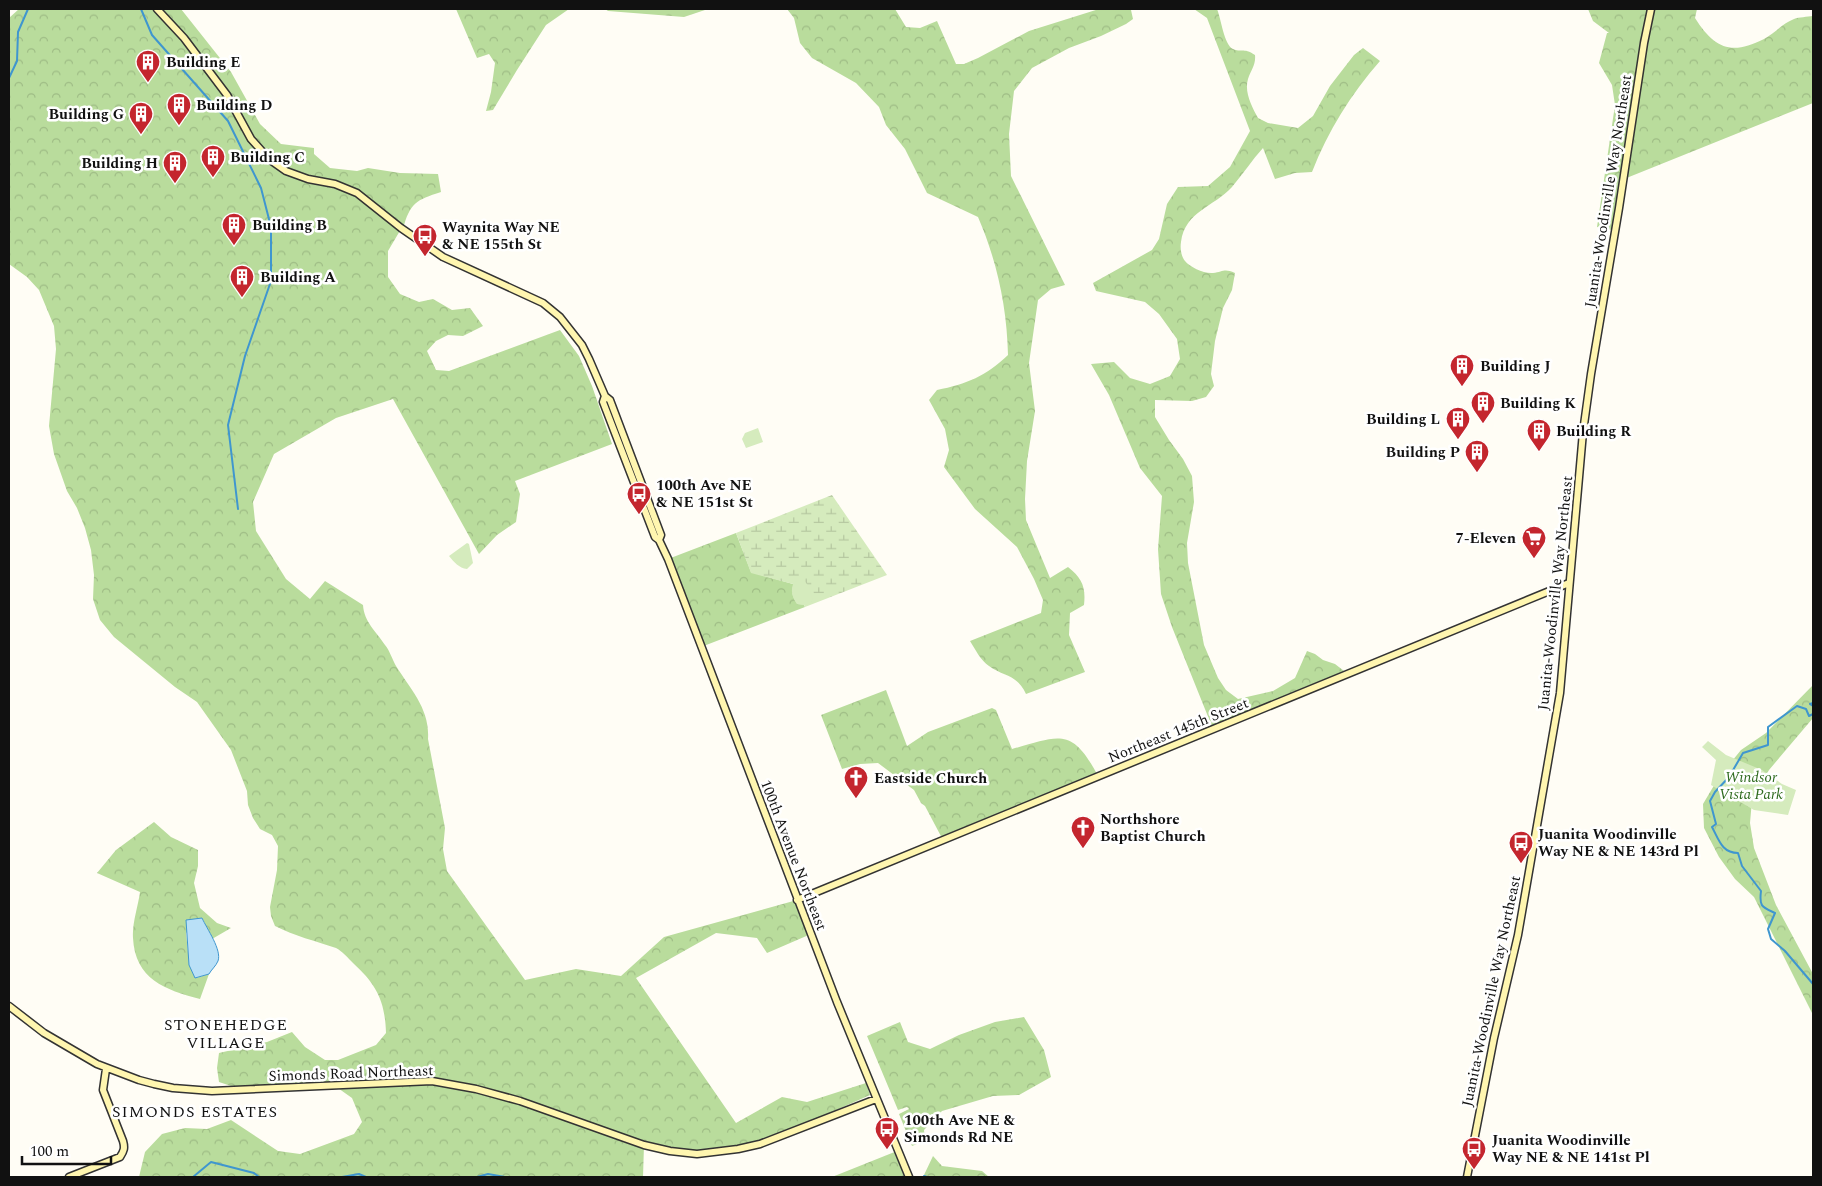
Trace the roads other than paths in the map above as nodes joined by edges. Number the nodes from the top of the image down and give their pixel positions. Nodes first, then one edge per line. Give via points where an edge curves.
1 (157, 9) edge
2 (1651, 9) edge
3 (1569, 584) junction
4 (797, 900) junction
5 (9, 1006) edge
6 (106, 1069) junction
7 (876, 1099) junction
8 (68, 1177) edge
9 (909, 1177) edge
10 (1466, 1177) edge

1 - 4 main road, 100th Avenue Northeast via 184,38 227,95 251,139 269,159 286,171 335,184 357,194 443,257 542,303 560,317 582,345
2 - 3 main road, Juanita-Woodinville Way Northeast via 1591,374
3 - 4 main road, Northeast 145th Street
3 - 10 main road, Juanita-Woodinville Way Northeast via 1560,693 1518,935
4 - 7 main road, 100th Avenue Northeast
5 - 6 main road, Simonds Road Northeast via 44,1033
6 - 7 main road, Simonds Road Northeast via 154,1084 201,1090 432,1081 520,1101 644,1145 697,1154 760,1144
6 - 8 main road via 103,1090 125,1147 120,1157
7 - 9 main road, 100th Avenue Northeast

